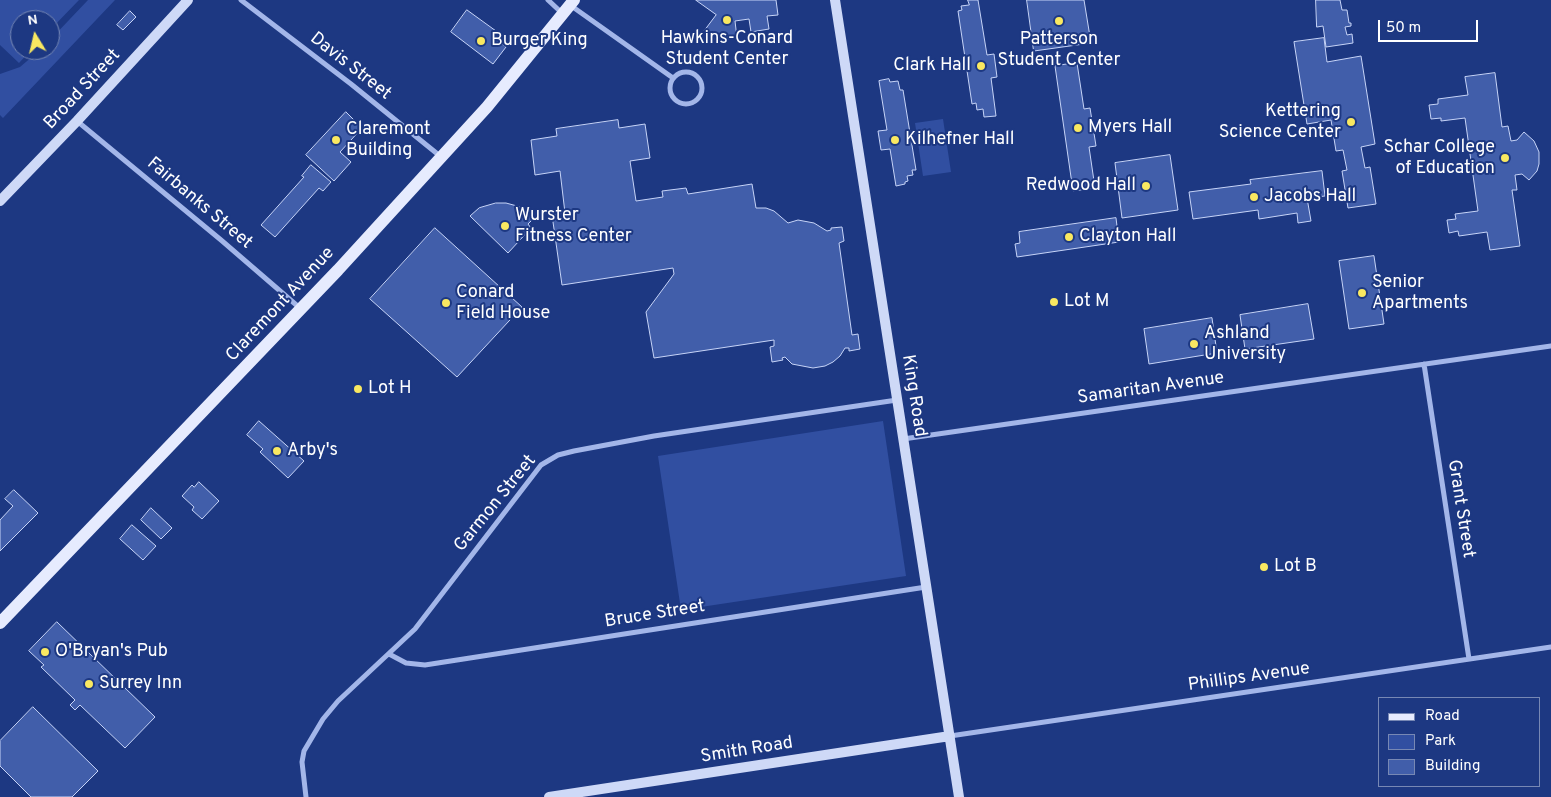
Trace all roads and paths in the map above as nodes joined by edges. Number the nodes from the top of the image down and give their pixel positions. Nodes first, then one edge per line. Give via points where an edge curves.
1 (188, 0) edge
2 (241, 0) edge
3 (548, 0) edge
4 (835, 0) edge
5 (569, 6) edge
6 (673, 78) junction
7 (77, 121) junction
8 (441, 157) junction
9 (0, 201) edge
10 (302, 309) junction
11 (1551, 346) edge
12 (1424, 364) junction
13 (897, 400) junction
14 (903, 439) junction
15 (927, 586) junction
16 (0, 623) edge
17 (1551, 647) edge
18 (389, 654) junction
19 (1469, 659) junction
20 (950, 736) junction
21 (306, 797) edge
22 (549, 797) edge
23 (959, 797) edge

1 - 7 street, Broad Street
2 - 8 street, Davis Street
3 - 5 street
4 - 13 street, King Road
5 - 6 street
5 - 8 main road, Claremont Avenue via 487,107
6 - 6 street via 685,72 695,75 702,90 698,99 684,105 674,100 670,91
7 - 9 street, Broad Street
7 - 10 street, Fairbanks Street
8 - 10 main road, Claremont Avenue
10 - 16 main road, Claremont Avenue
11 - 12 street, Samaritan Avenue
12 - 14 street, Samaritan Avenue
12 - 19 street, Grant Street
13 - 14 street, King Road
13 - 18 street, Garmon Street via 652,436 558,455 541,465 436,604
14 - 15 street, King Road
15 - 18 street, Bruce Street via 425,665 406,663
15 - 20 street, King Road
17 - 19 street, Phillips Avenue
18 - 21 street, Garmon Street via 338,701 313,733 302,762
19 - 20 street, Phillips Avenue
20 - 22 street, Smith Road
20 - 23 street, King Road

